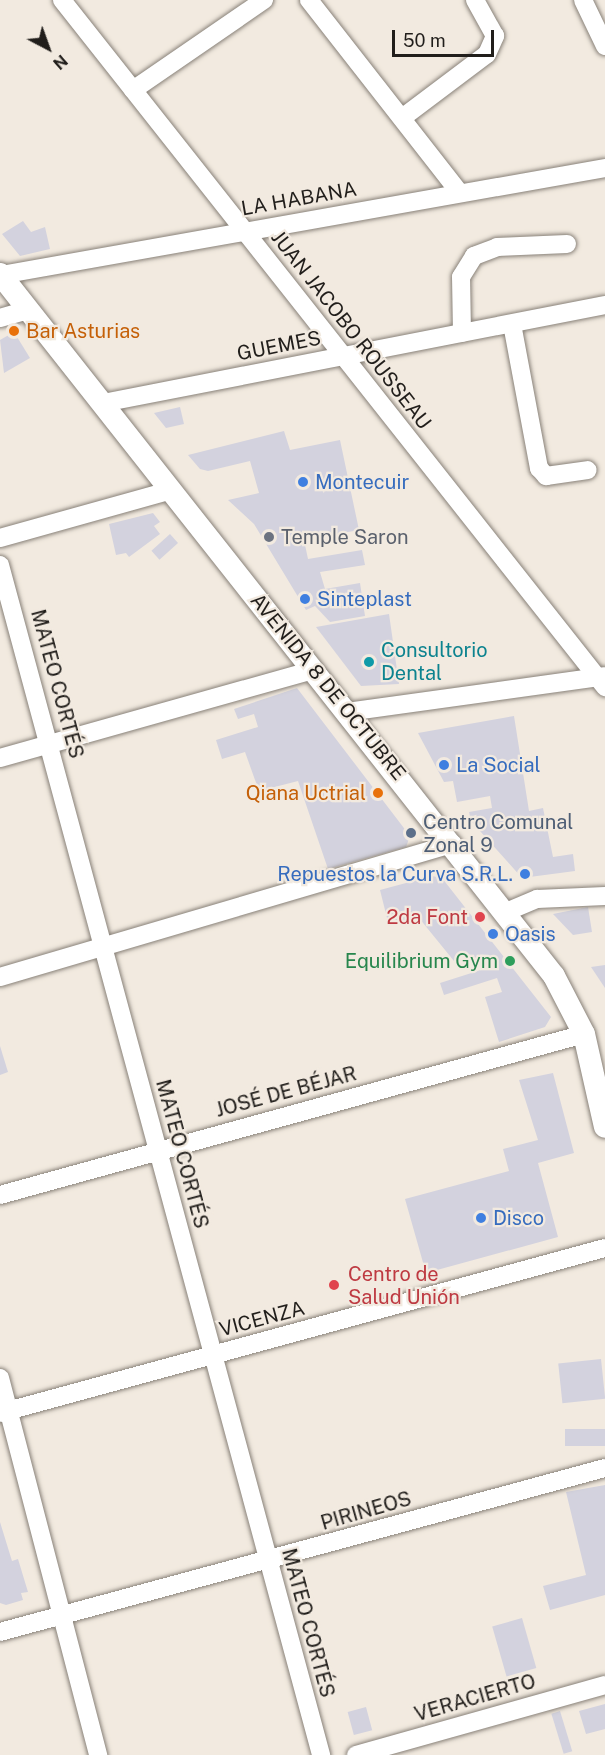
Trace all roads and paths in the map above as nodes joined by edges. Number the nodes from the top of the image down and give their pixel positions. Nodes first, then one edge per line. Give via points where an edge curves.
1 (62, 0) edge
2 (264, 0) edge
3 (309, 0) edge
4 (475, 0) edge
5 (583, 0) edge
6 (605, 46) edge
7 (134, 90) junction
8 (402, 118) junction
9 (605, 168) edge
10 (460, 193) junction
11 (245, 232) junction
12 (567, 244) dead end
13 (0, 275) edge
14 (605, 305) edge
15 (28, 310) junction
16 (0, 318) edge
17 (512, 324) junction
18 (462, 333) junction
19 (344, 356) junction
20 (103, 403) junction
21 (588, 470) dead end
22 (172, 490) junction
23 (0, 538) edge
24 (0, 565) edge
25 (313, 670) junction
26 (602, 680) edge
27 (347, 712) junction
28 (50, 745) junction
29 (0, 758) edge
30 (453, 844) junction
31 (605, 896) edge
32 (507, 912) junction
33 (104, 947) junction
34 (0, 977) edge
35 (584, 1034) junction
36 (605, 1127) edge
37 (158, 1150) junction
38 (0, 1196) edge
39 (605, 1248) edge
40 (213, 1356) junction
41 (0, 1378) edge
42 (4, 1411) edge
43 (605, 1468) edge
44 (268, 1562) junction
45 (61, 1615) junction
46 (0, 1632) edge
47 (605, 1685) edge
48 (99, 1755) edge
49 (321, 1755) edge
50 (356, 1755) edge

1 - 7 street, JUAN JACOBO ROUSSEAU
2 - 7 street
3 - 8 street
4 - 8 street via 495,36 488,54
5 - 6 street
7 - 11 street, JUAN JACOBO ROUSSEAU
8 - 10 street
9 - 10 street, LA HABANA
10 - 11 street, LA HABANA
11 - 13 street, LA HABANA
11 - 19 street, JUAN JACOBO ROUSSEAU
12 - 18 street via 497,247 474,256 462,277
13 - 15 main road, AVENIDA 8 DE OCTUBRE
14 - 17 street, GUEMES
15 - 16 street
15 - 20 main road, AVENIDA 8 DE OCTUBRE
17 - 18 street, GUEMES
17 - 21 street via 538,468 546,476
18 - 19 street, GUEMES
19 - 20 street, GUEMES
19 - 26 street, JUAN JACOBO ROUSSEAU
20 - 22 main road, AVENIDA 8 DE OCTUBRE
22 - 23 street
22 - 25 main road, AVENIDA 8 DE OCTUBRE
24 - 28 street, MATEO CORTÉS
25 - 27 main road, AVENIDA 8 DE OCTUBRE
25 - 28 street
26 - 27 street
27 - 30 main road, AVENIDA 8 DE OCTUBRE
28 - 29 street
28 - 33 street, MATEO CORTÉS
30 - 32 main road, AVENIDA 8 DE OCTUBRE
30 - 33 street
31 - 32 street via 537,899
32 - 35 main road, AVENIDA 8 DE OCTUBRE via 566,994
33 - 34 street
33 - 37 street, MATEO CORTÉS
35 - 36 main road, AVENIDA 8 DE OCTUBRE
35 - 37 street, JOSÉ DE BÉJAR
37 - 38 street, JOSÉ DE BÉJAR
37 - 40 street, MATEO CORTÉS
39 - 40 street, VICENZA
40 - 42 street, VICENZA
40 - 44 street, MATEO CORTÉS
41 - 42 street
42 - 45 street
43 - 44 street, PIRINEOS
44 - 45 street, PIRINEOS
44 - 49 street, MATEO CORTÉS
45 - 46 street, PIRINEOS
45 - 48 street
47 - 50 street, VERACIERTO

